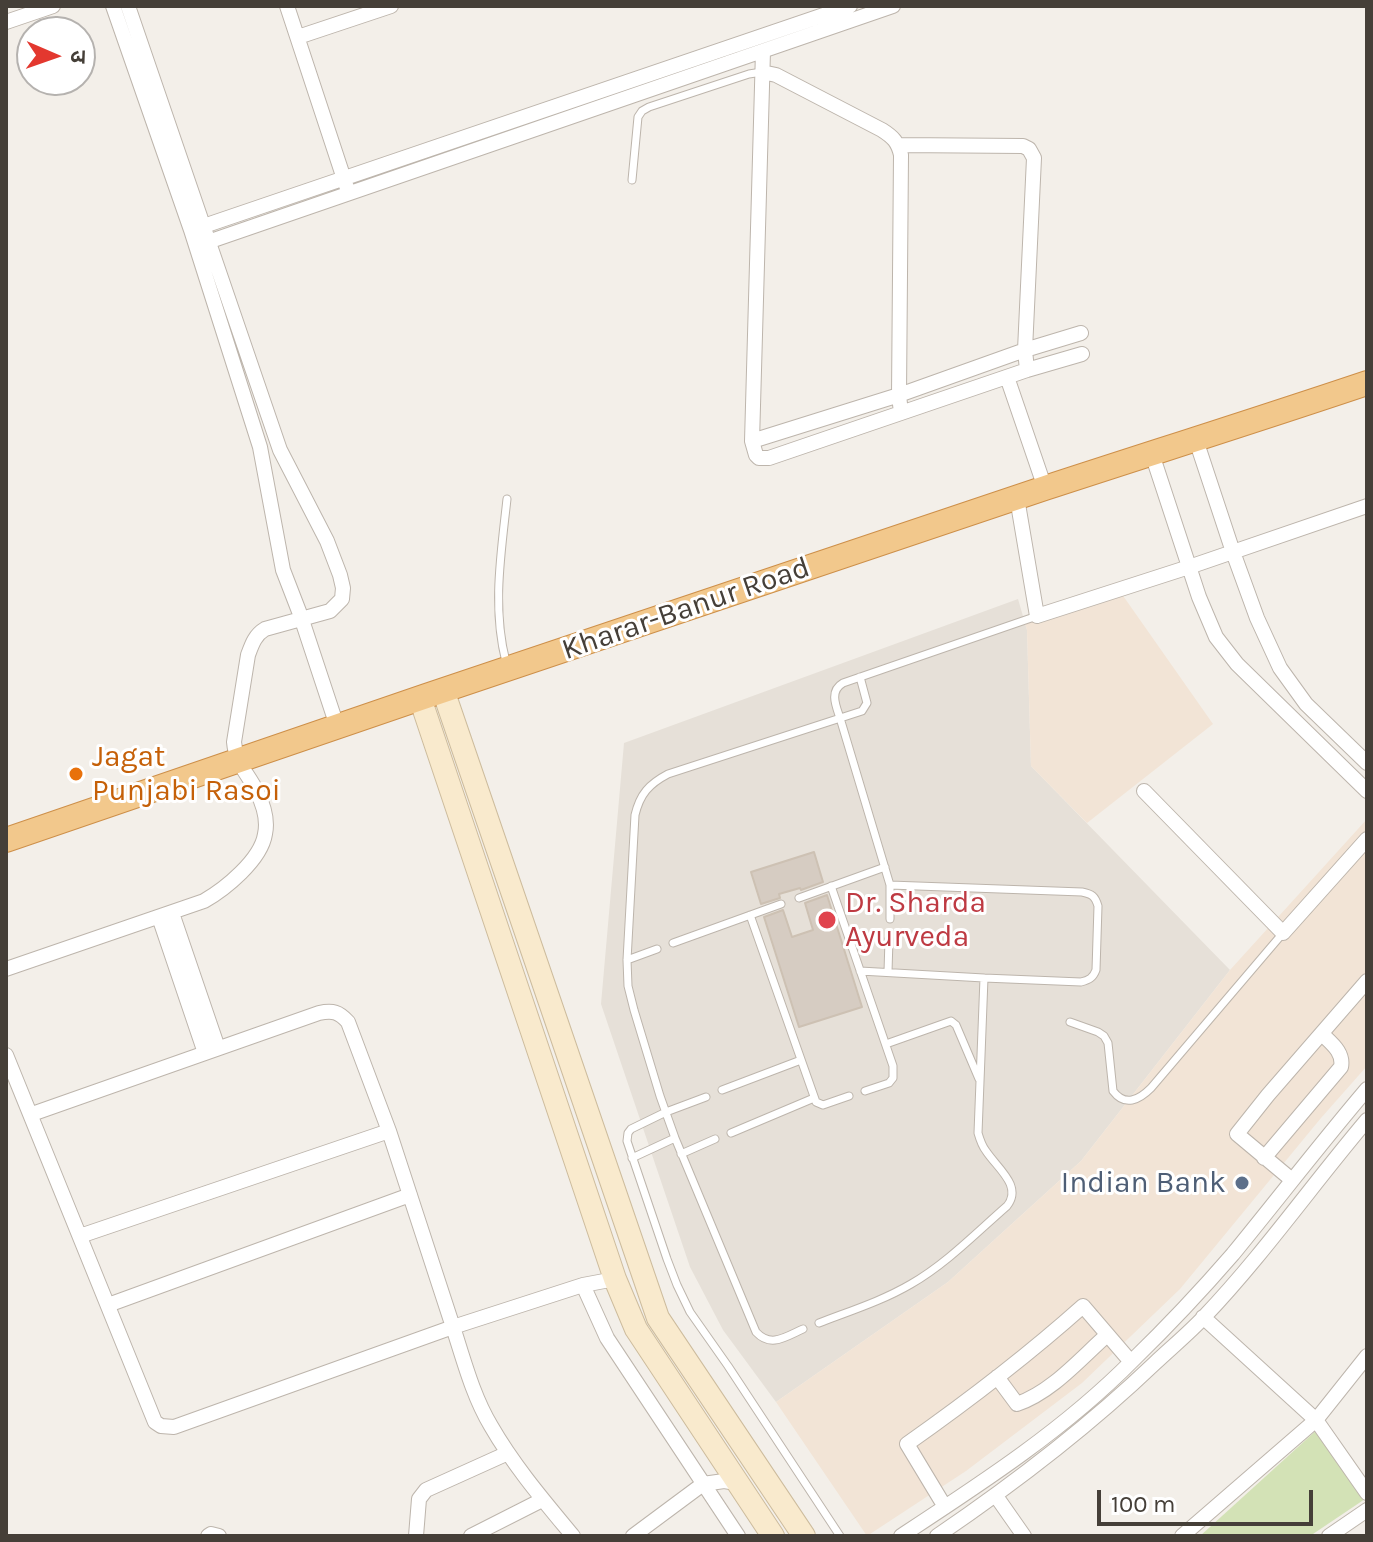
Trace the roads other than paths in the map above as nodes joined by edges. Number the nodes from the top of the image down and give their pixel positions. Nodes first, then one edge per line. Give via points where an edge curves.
1 (53, 6) edge
2 (113, 6) edge
3 (128, 6) edge
4 (287, 6) edge
5 (391, 6) edge
6 (850, 6) edge
7 (893, 6) edge
8 (6, 22) edge
9 (298, 37) junction
10 (763, 51) junction
11 (762, 72) junction
12 (899, 145) junction
13 (344, 179) junction
14 (632, 180) dead end
15 (349, 194) junction
16 (197, 228) junction
17 (202, 244) junction
18 (1081, 333) dead end
19 (1025, 350) junction
20 (1082, 354) dead end
21 (1027, 370) junction
22 (1007, 377) junction
23 (1367, 383) edge
24 (899, 395) junction
25 (901, 413) junction
26 (1196, 440) junction
27 (752, 441) junction
28 (1152, 454) junction
29 (1045, 488) junction
30 (1017, 498) junction
31 (507, 499) dead end
32 (1366, 509) edge
33 (1233, 552) junction
34 (1189, 567) junction
35 (1037, 616) junction
36 (301, 618) junction
37 (508, 668) junction
38 (860, 677) junction
39 (432, 694) junction
40 (840, 718) junction
41 (337, 726) junction
42 (237, 761) junction
43 (1367, 763) edge
44 (1144, 791) dead end
45 (1367, 791) edge
46 (1367, 839) edge
47 (6, 840) edge
48 (885, 867) junction
49 (890, 885) junction
50 (831, 886) junction
51 (799, 898) dead end
52 (781, 904) dead end
53 (165, 915) junction
54 (750, 915) junction
55 (890, 919) dead end
56 (1283, 933) junction
57 (889, 939) dead end
58 (673, 943) dead end
59 (657, 949) dead end
60 (627, 960) junction
61 (6, 969) edge
62 (860, 971) junction
63 (888, 972) junction
64 (984, 978) junction
65 (1367, 981) edge
66 (1070, 1022) dead end
67 (1322, 1034) junction
68 (886, 1044) junction
69 (212, 1050) junction
70 (6, 1055) edge
71 (801, 1060) junction
72 (979, 1081) junction
73 (1367, 1089) edge
74 (722, 1090) dead end
75 (865, 1091) dead end
76 (849, 1096) dead end
77 (706, 1097) dead end
78 (814, 1098) junction
79 (666, 1112) junction
80 (32, 1114) junction
81 (1367, 1120) edge
82 (389, 1131) junction
83 (731, 1133) dead end
84 (675, 1138) junction
85 (715, 1139) dead end
86 (681, 1154) junction
87 (632, 1158) junction
88 (1264, 1158) junction
89 (1292, 1180) junction
90 (410, 1195) junction
91 (80, 1236) junction
92 (615, 1279) junction
93 (583, 1285) junction
94 (108, 1305) junction
95 (1203, 1317) junction
96 (819, 1323) dead end
97 (453, 1327) junction
98 (803, 1329) dead end
99 (1107, 1335) junction
100 (1367, 1356) edge
101 (1131, 1362) junction
102 (997, 1377) junction
103 (1316, 1420) junction
104 (508, 1453) junction
105 (737, 1483) junction
106 (703, 1484) junction
107 (1367, 1493) edge
108 (996, 1496) junction
109 (542, 1500) junction
110 (945, 1507) junction
111 (1367, 1510) edge
112 (208, 1536) edge
113 (219, 1536) edge
114 (416, 1536) edge
115 (471, 1536) edge
116 (573, 1536) edge
117 (633, 1536) edge
118 (738, 1536) edge
119 (773, 1536) edge
120 (804, 1536) edge
121 (840, 1536) edge
122 (901, 1536) edge
123 (937, 1536) edge
124 (1024, 1536) edge
125 (1182, 1536) edge
126 (1329, 1536) edge

1 - 8 street
2 - 16 street
3 - 16 street
4 - 9 street
5 - 9 street
6 - 13 street
7 - 10 street
9 - 13 street
10 - 11 street
10 - 15 street
11 - 12 street via 882,130
11 - 14 lane via 642,111
11 - 27 street
12 - 19 street via 1023,146 1032,153
12 - 24 street
13 - 15 street
13 - 16 street
15 - 17 street
16 - 17 street
17 - 36 street via 260,447 283,570
17 - 36 street via 280,450 340,575 342,599 337,606
18 - 19 street
19 - 21 street
19 - 24 street
20 - 21 street
21 - 22 street
22 - 25 street
22 - 29 street
23 - 26 highway, Kharar-Banur Road
24 - 25 street
24 - 27 street
25 - 27 street via 765,459 756,455
26 - 28 highway, Kharar-Banur Road
26 - 33 street
28 - 29 highway, Kharar-Banur Road
28 - 34 street
29 - 30 highway, Kharar-Banur Road
30 - 35 street
30 - 37 highway, Kharar-Banur Road
31 - 37 lane via 498,611
32 - 33 street
33 - 34 street
33 - 43 street via 1280,668 1306,704
34 - 35 street
34 - 45 street via 1226,653
35 - 38 lane
36 - 41 street
36 - 42 street via 265,629 252,642 234,742
37 - 39 highway, Kharar-Banur Road
38 - 40 lane via 834,691
38 - 40 lane via 865,707
39 - 41 highway, Kharar-Banur Road
39 - 92 main road
39 - 120 main road via 658,1318
40 - 48 lane
40 - 60 lane via 668,774 645,790 635,815
41 - 42 highway, Kharar-Banur Road
42 - 47 highway, Kharar-Banur Road
42 - 53 street via 265,815 259,851 220,892
44 - 56 street
46 - 56 street
48 - 49 lane
48 - 50 lane
49 - 55 lane
49 - 64 lane via 1082,892 1095,898 1093,976 1081,982
50 - 51 lane
50 - 62 lane
52 - 54 lane
53 - 61 street
53 - 69 street
54 - 58 lane
54 - 71 lane
56 - 66 lane via 1137,1099 1124,1101 1113,1091 1104,1036
57 - 63 lane
59 - 60 lane
60 - 79 lane via 634,1010
62 - 63 lane
62 - 68 lane
63 - 64 lane
64 - 72 lane
65 - 67 street
67 - 88 street via 1340,1053 1341,1067
67 - 88 street via 1237,1134
68 - 72 lane via 953,1022
68 - 75 lane via 893,1078
69 - 80 street
69 - 82 street via 319,1013 341,1014
70 - 80 street
71 - 74 lane
71 - 78 lane
72 - 96 lane via 980,1141 1009,1181 1012,1199 910,1285
73 - 89 street
76 - 78 lane via 823,1105
77 - 79 lane
78 - 83 lane
79 - 84 lane
79 - 87 lane via 628,1133
80 - 91 street
81 - 95 street
82 - 90 street
82 - 91 street
84 - 86 lane
84 - 87 lane
85 - 86 lane
86 - 98 lane via 756,1332 770,1341
87 - 121 lane via 690,1312
88 - 89 street
89 - 101 street
90 - 94 street
90 - 97 street
91 - 94 street
92 - 93 street
92 - 105 main road via 636,1329
93 - 97 street
93 - 106 street via 607,1338
94 - 97 street via 155,1422 167,1428
95 - 103 street
95 - 108 street via 1104,1410
97 - 104 street via 474,1390
99 - 101 street
99 - 102 street via 1058,1380 1017,1404
99 - 102 street via 1083,1306
100 - 103 street
101 - 110 street via 1048,1433
102 - 110 street via 907,1444
103 - 107 street
103 - 125 street
104 - 109 street
104 - 114 street via 426,1490 419,1499
105 - 106 street
105 - 119 main road
106 - 117 street
106 - 118 street
108 - 123 street
108 - 124 street
109 - 115 street
109 - 116 street
110 - 122 street
111 - 126 street
112 - 113 street

